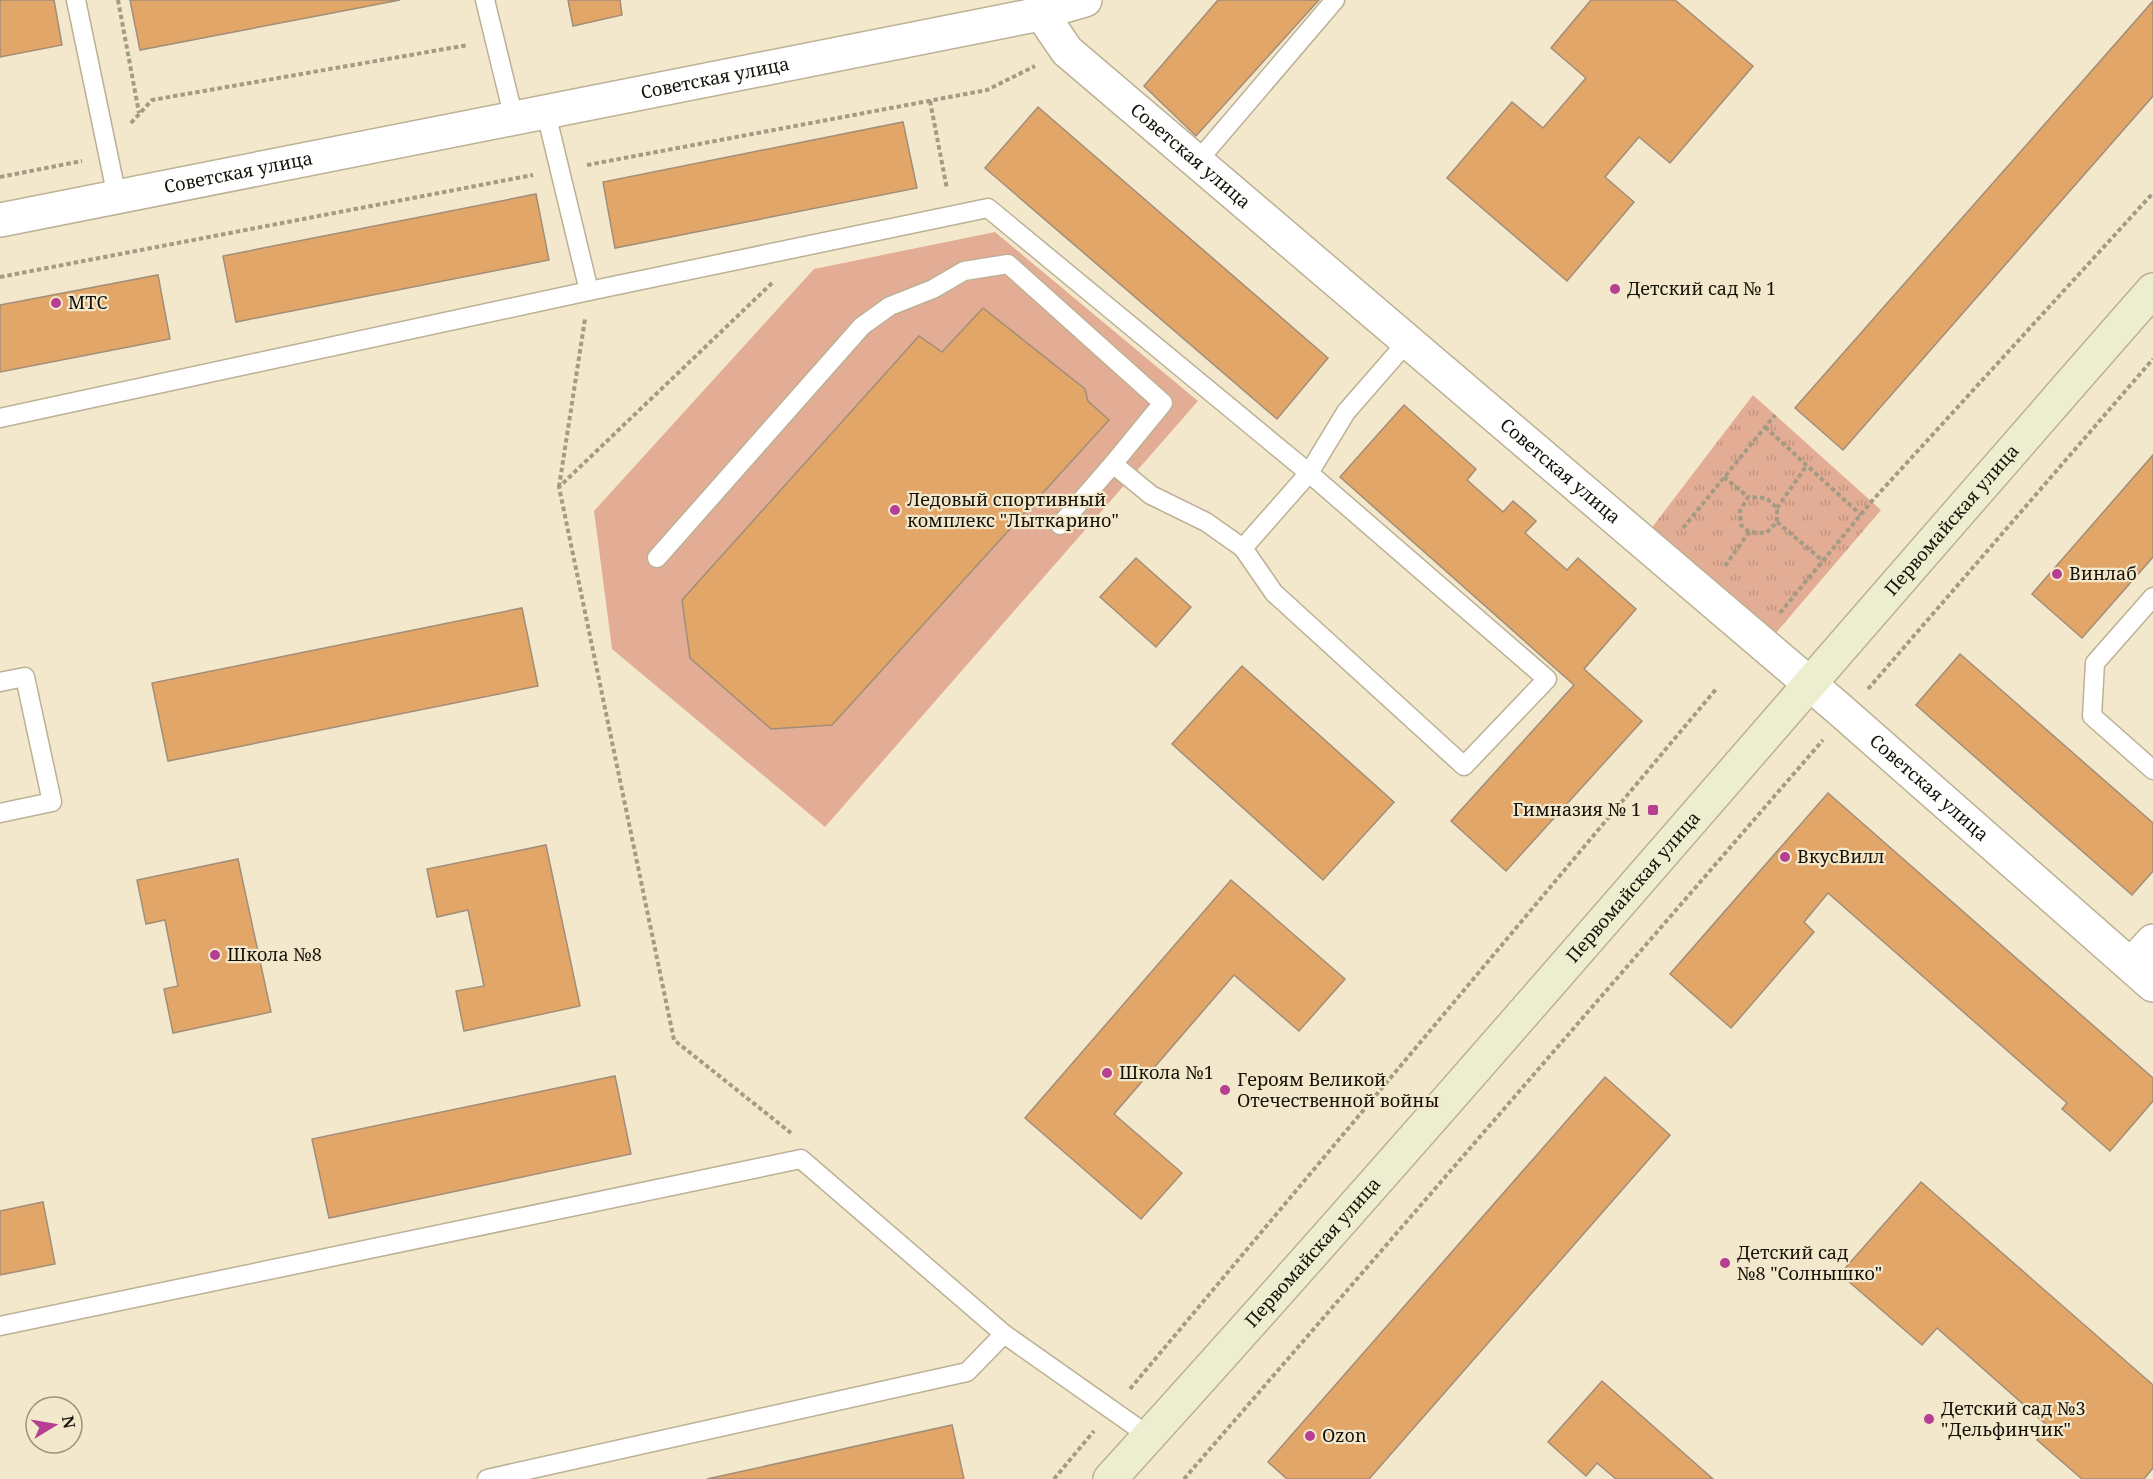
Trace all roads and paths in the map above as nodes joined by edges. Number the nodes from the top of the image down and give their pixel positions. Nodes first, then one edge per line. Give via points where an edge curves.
1 (76, 0) edge
2 (118, 0) edge
3 (485, 0) edge
4 (1085, 0) edge
5 (1335, 0) edge
6 (1024, 11) edge
7 (1040, 64) dead end
8 (930, 100) junction
9 (546, 113) junction
10 (139, 114) dead end
11 (514, 118) junction
12 (1196, 163) junction
13 (559, 170) junction
14 (2153, 193) edge
15 (117, 197) junction
16 (953, 215) junction
17 (0, 220) edge
18 (780, 275) dead end
19 (0, 276) edge
20 (589, 291) junction
21 (2153, 291) edge
22 (1407, 342) junction
23 (2153, 358) edge
24 (1775, 414) dead end
25 (0, 418) edge
26 (1765, 427) junction
27 (1113, 464) junction
28 (1807, 465) junction
29 (1309, 473) junction
30 (1724, 477) junction
31 (559, 488) junction
32 (1748, 497) junction
33 (1777, 508) junction
34 (1861, 515) junction
35 (1777, 522) junction
36 (1060, 525) dead end
37 (1749, 532) junction
38 (1677, 536) dead end
39 (1243, 548) junction
40 (657, 558) dead end
41 (1823, 561) junction
42 (1721, 572) dead end
43 (2153, 597) edge
44 (1776, 617) dead end
45 (0, 682) edge
46 (1809, 683) junction
47 (1717, 688) dead end
48 (1866, 691) dead end
49 (1828, 735) dead end
50 (2153, 770) edge
51 (0, 813) edge
52 (2153, 941) edge
53 (2142, 975) edge
54 (796, 1136) dead end
55 (0, 1326) edge
56 (1004, 1334) junction
57 (1112, 1410) junction
58 (1149, 1436) junction
59 (487, 1479) edge
60 (1054, 1479) edge
61 (1110, 1479) edge
62 (1184, 1479) edge

1 - 15 lane
2 - 10 path
3 - 11 lane
4 - 6 street
5 - 12 lane
6 - 9 street, Советская улица
6 - 12 street, Советская улица
7 - 8 path via 987,90
8 - 13 path
8 - 16 path
9 - 11 street, Советская улица
9 - 13 lane
11 - 15 street, Советская улица
12 - 22 street, Советская улица
13 - 19 path
13 - 20 lane
14 - 34 path
15 - 17 street, Советская улица
16 - 20 lane
16 - 29 lane via 988,208
18 - 31 path
20 - 25 lane
20 - 31 path
21 - 46 street, Первомайская улица
22 - 29 lane via 1346,412
22 - 46 street, Советская улица
23 - 48 path
24 - 26 path
26 - 28 path
26 - 30 path
27 - 36 lane
27 - 39 lane via 1151,495 1206,522
27 - 40 lane via 1163,403 1008,264 964,271 933,289 890,306 862,326
28 - 33 path
28 - 34 path
29 - 39 lane
29 - 39 lane via 1547,679 1464,766 1274,593
30 - 32 path
30 - 38 path
31 - 54 path via 674,1040
32 - 33 path via 1766,498
32 - 37 path via 1740,512 1741,525
33 - 35 path
34 - 41 path
35 - 37 path via 1766,533
35 - 41 path
37 - 42 path
41 - 44 path
43 - 50 lane via 2094,663 2092,716
45 - 51 lane via 25,677 52,802
46 - 53 street, Советская улица
46 - 58 street, Первомайская улица via 1439,1110
47 - 57 path
49 - 62 path
52 - 53 street
55 - 56 lane via 801,1159
56 - 57 lane
56 - 59 lane via 967,1372
57 - 58 lane
57 - 60 path
58 - 61 street, Первомайская улица

